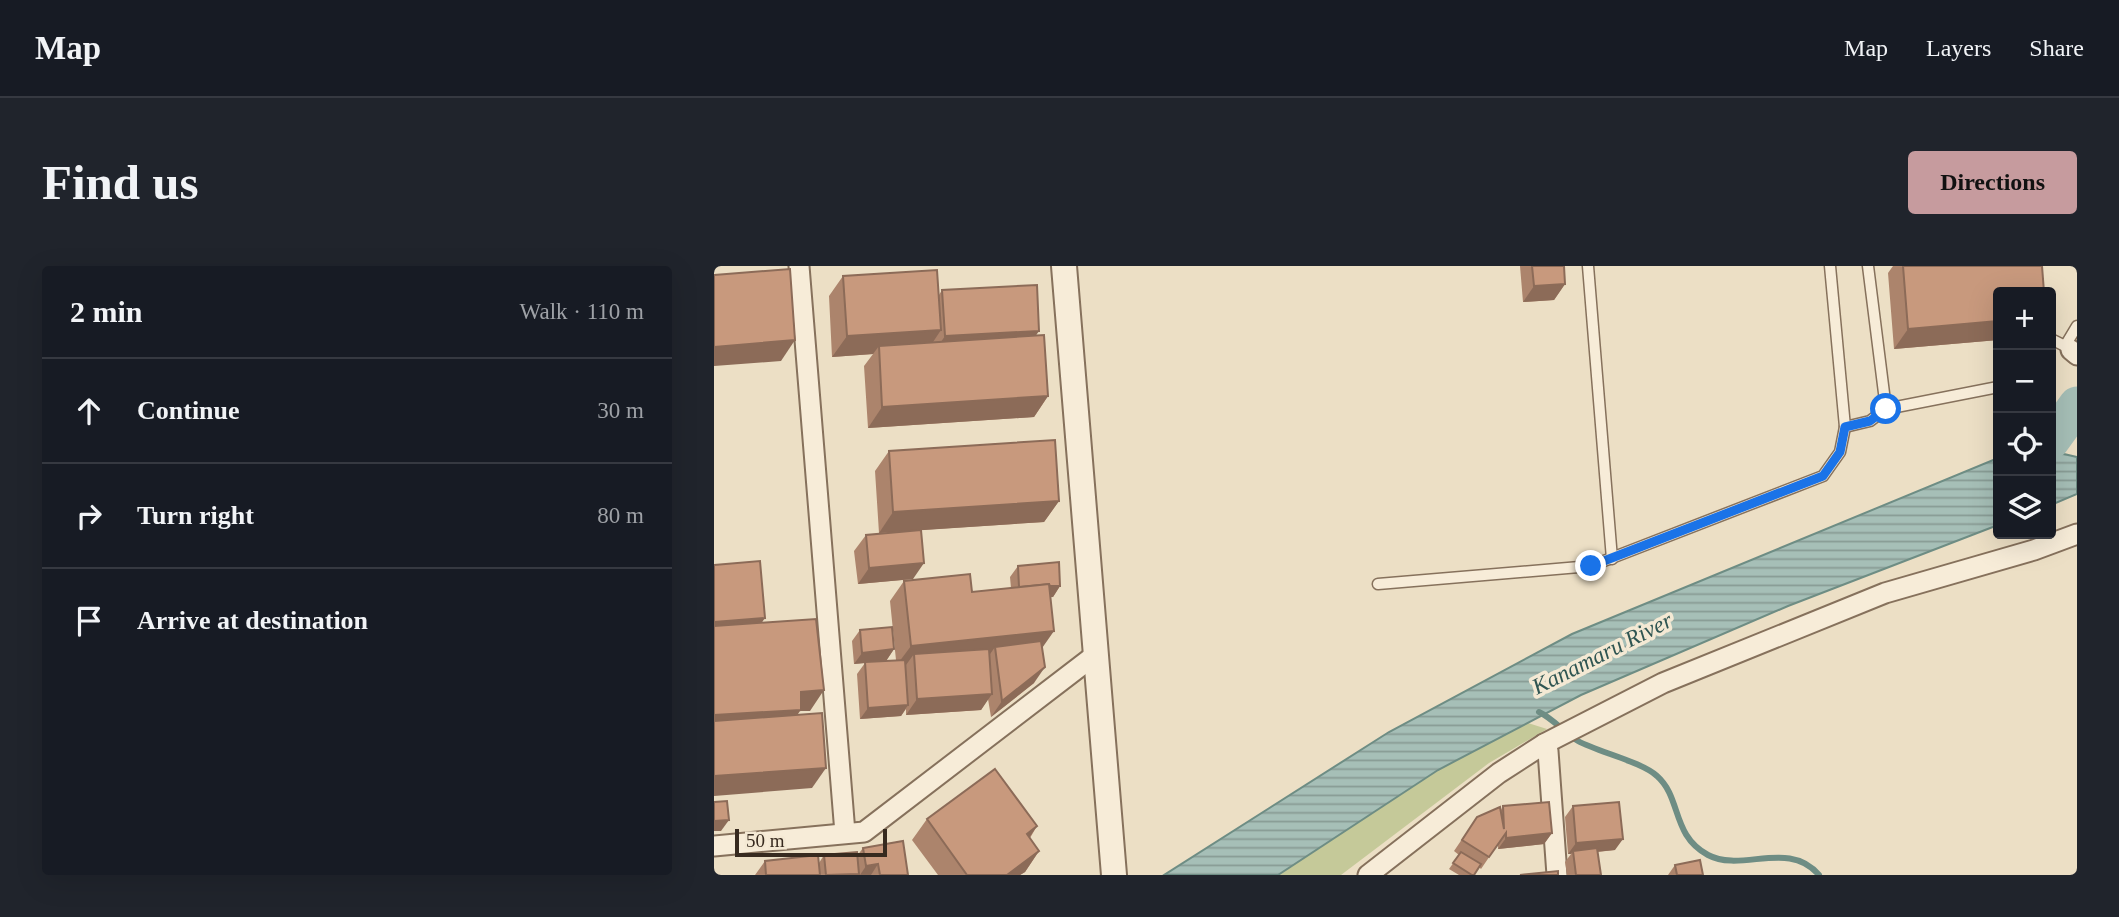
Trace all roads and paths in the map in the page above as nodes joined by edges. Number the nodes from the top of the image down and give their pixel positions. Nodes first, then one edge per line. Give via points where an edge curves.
1 (799, 266) edge
2 (1064, 266) edge
3 (1588, 266) edge
4 (1830, 266) edge
5 (1868, 266) edge
6 (2077, 326) edge
7 (2071, 350) edge
8 (1993, 388) edge
9 (1886, 409) junction
10 (1845, 427) junction
11 (2077, 534) edge
12 (1612, 559) junction
13 (1378, 584) dead end
14 (1095, 655) junction
15 (1549, 741) junction
16 (845, 833) junction
17 (714, 846) edge
18 (1114, 875) edge
19 (1368, 875) edge
20 (1557, 875) edge

1 - 16 street
2 - 14 street
3 - 12 lane
4 - 10 lane
5 - 9 lane
6 - 7 lane
8 - 9 lane
9 - 10 lane via 1870,421
10 - 12 lane via 1840,452 1823,476
11 - 15 street via 1885,593 1663,682
12 - 13 lane via 1591,566
14 - 16 street via 864,832
14 - 18 street
15 - 19 street
15 - 20 street
16 - 17 street

